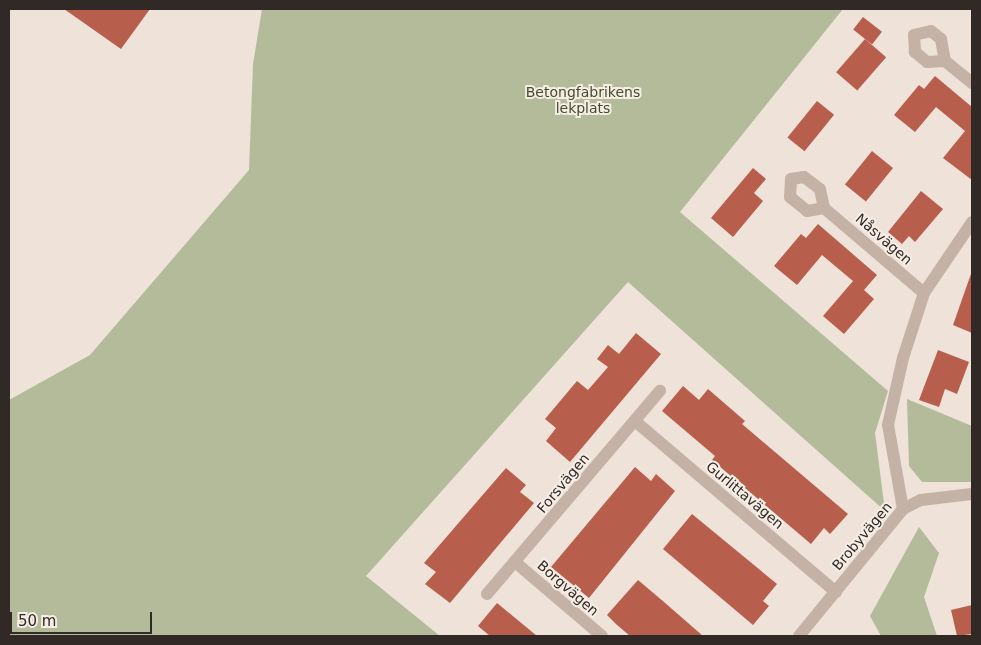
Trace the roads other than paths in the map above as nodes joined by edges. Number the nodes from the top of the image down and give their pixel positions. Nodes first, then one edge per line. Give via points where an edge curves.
1 (945, 60) dead end
2 (972, 83) edge
3 (824, 208) dead end
4 (972, 222) edge
5 (924, 293) junction
6 (660, 391) dead end
7 (635, 421) junction
8 (972, 494) edge
9 (903, 508) junction
10 (515, 562) junction
11 (836, 592) junction
12 (487, 594) dead end
13 (602, 636) edge
14 (798, 636) edge

1 - 2 street
3 - 5 street, Nåsvägen
4 - 5 street
5 - 9 street via 902,358 888,425
6 - 7 street, Forsvägen
7 - 10 street, Forsvägen
7 - 11 street, Gurlittavägen
8 - 9 street, Brobyvägen via 921,500
9 - 11 street, Brobyvägen
10 - 12 street, Forsvägen
10 - 13 street, Borgvägen
11 - 14 street, Brobyvägen

